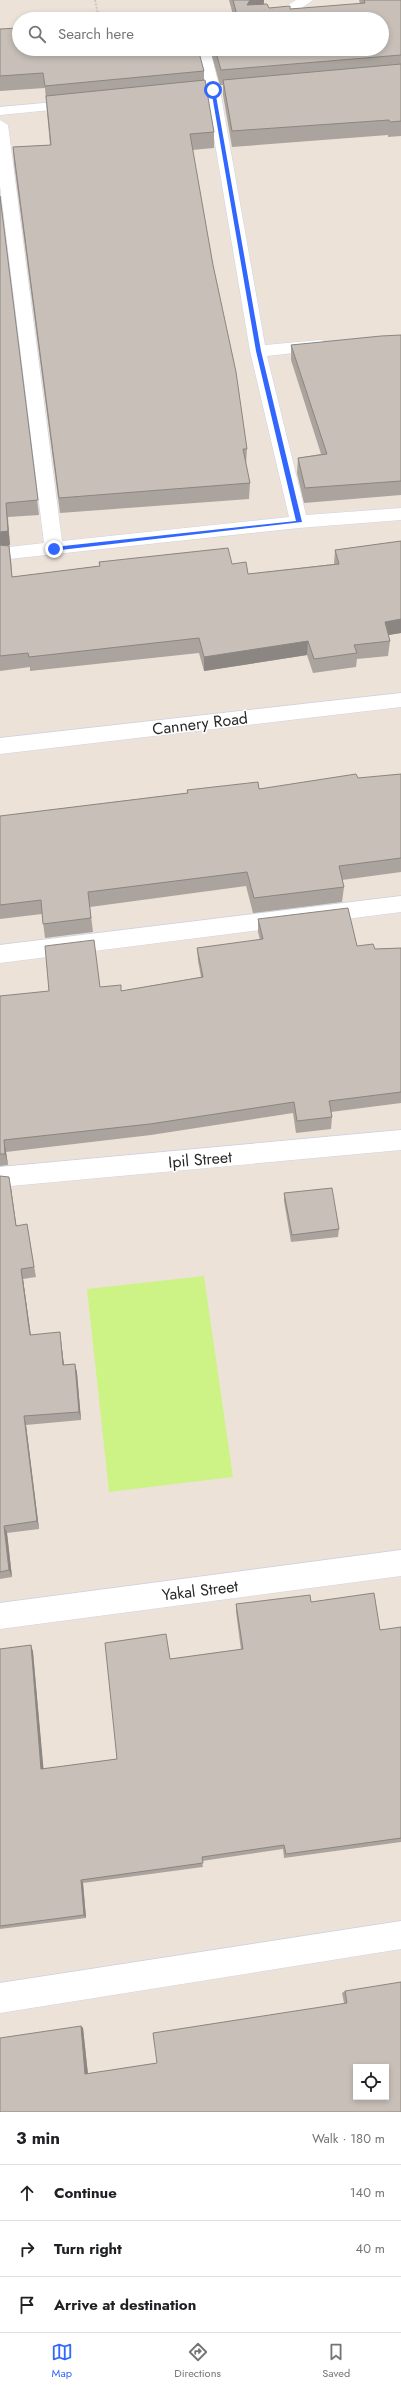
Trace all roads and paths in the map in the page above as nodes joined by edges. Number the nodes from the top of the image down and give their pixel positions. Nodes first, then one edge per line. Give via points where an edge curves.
1 (95, 0) edge
2 (306, 0) edge
3 (98, 12) edge
4 (287, 12) edge
5 (205, 56) edge
6 (95, 102) edge
7 (0, 111) edge
8 (0, 125) edge
9 (338, 344) edge
10 (258, 351) junction
11 (401, 514) edge
12 (299, 522) junction
13 (54, 549) junction
14 (0, 554) edge
15 (401, 700) edge
16 (0, 746) edge
17 (401, 904) edge
18 (0, 954) edge
19 (401, 1140) edge
20 (0, 1177) edge
21 (401, 1563) edge
22 (0, 1616) edge
23 (401, 1935) edge
24 (0, 1998) edge

1 - 3 path
2 - 4 street
5 - 10 street via 213,90
6 - 7 street
8 - 13 street
9 - 10 street
10 - 12 street
11 - 12 street
12 - 13 street
13 - 14 street
15 - 16 street, Cannery Road
17 - 18 street
19 - 20 street, Ipil Street
21 - 22 street, Yakal Street
23 - 24 street

